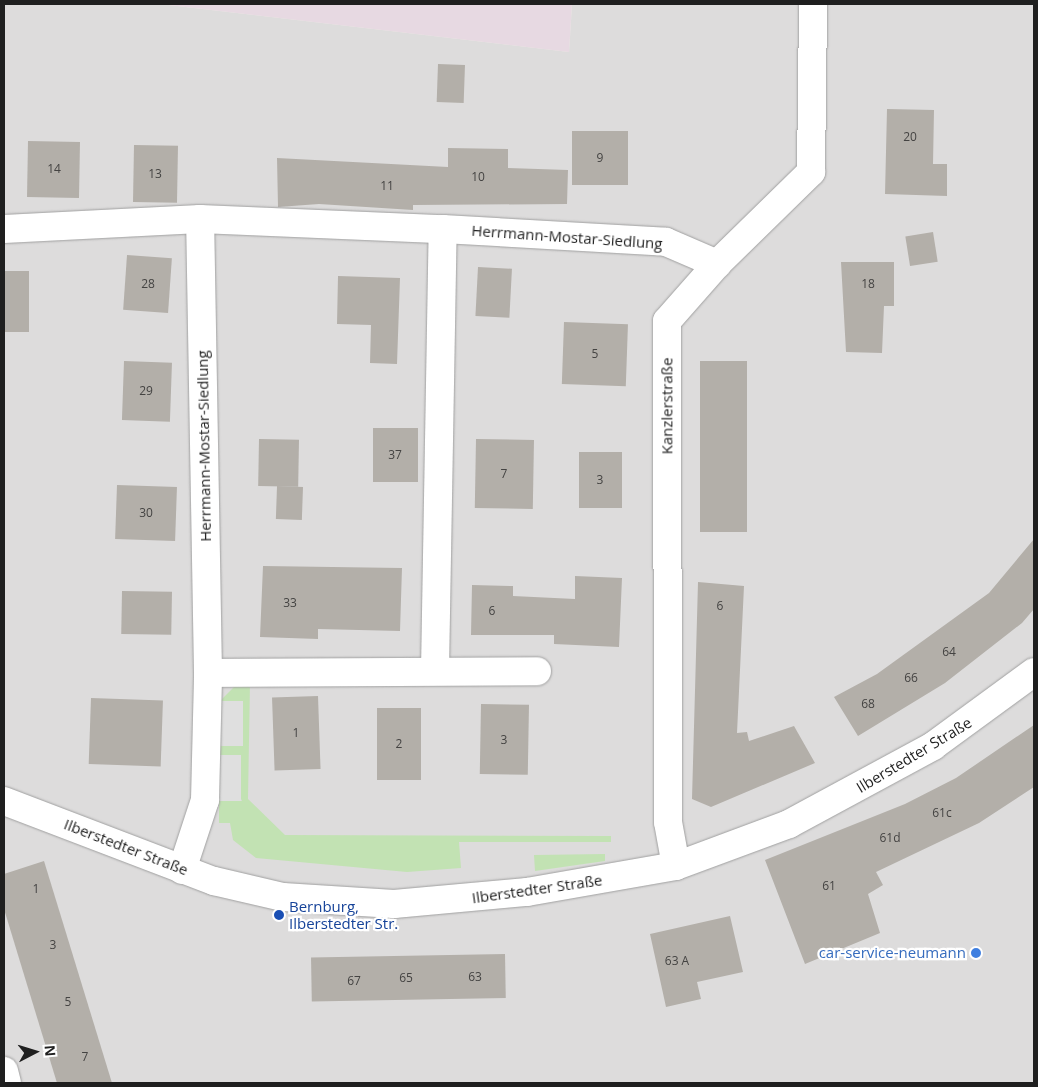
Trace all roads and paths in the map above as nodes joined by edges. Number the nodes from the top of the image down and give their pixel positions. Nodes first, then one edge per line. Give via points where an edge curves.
1 (814, 4) edge
2 (200, 220) junction
3 (4, 229) edge
4 (443, 229) junction
5 (717, 264) junction
6 (436, 670) junction
7 (537, 671) dead end
8 (208, 673) junction
9 (1034, 674) edge
10 (4, 801) edge
11 (676, 866) junction
12 (182, 870) junction
13 (4, 1072) edge
14 (7, 1083) edge

1 - 5 street, Kanzlerstraße via 811,172
2 - 3 street, Herrmann-Mostar-Siedlung
2 - 4 street, Herrmann-Mostar-Siedlung
2 - 8 street, Herrmann-Mostar-Siedlung
4 - 5 street, Herrmann-Mostar-Siedlung via 666,242
4 - 6 street
5 - 11 street, Kanzlerstraße via 667,321 668,822
6 - 7 street
6 - 8 street
8 - 12 street, Herrmann-Mostar-Siedlung via 205,800
9 - 11 street, Ilberstedter Straße via 889,773 789,824
10 - 12 street, Ilberstedter Straße
11 - 12 street, Ilberstedter Straße via 527,892 394,904 283,897
13 - 14 street

